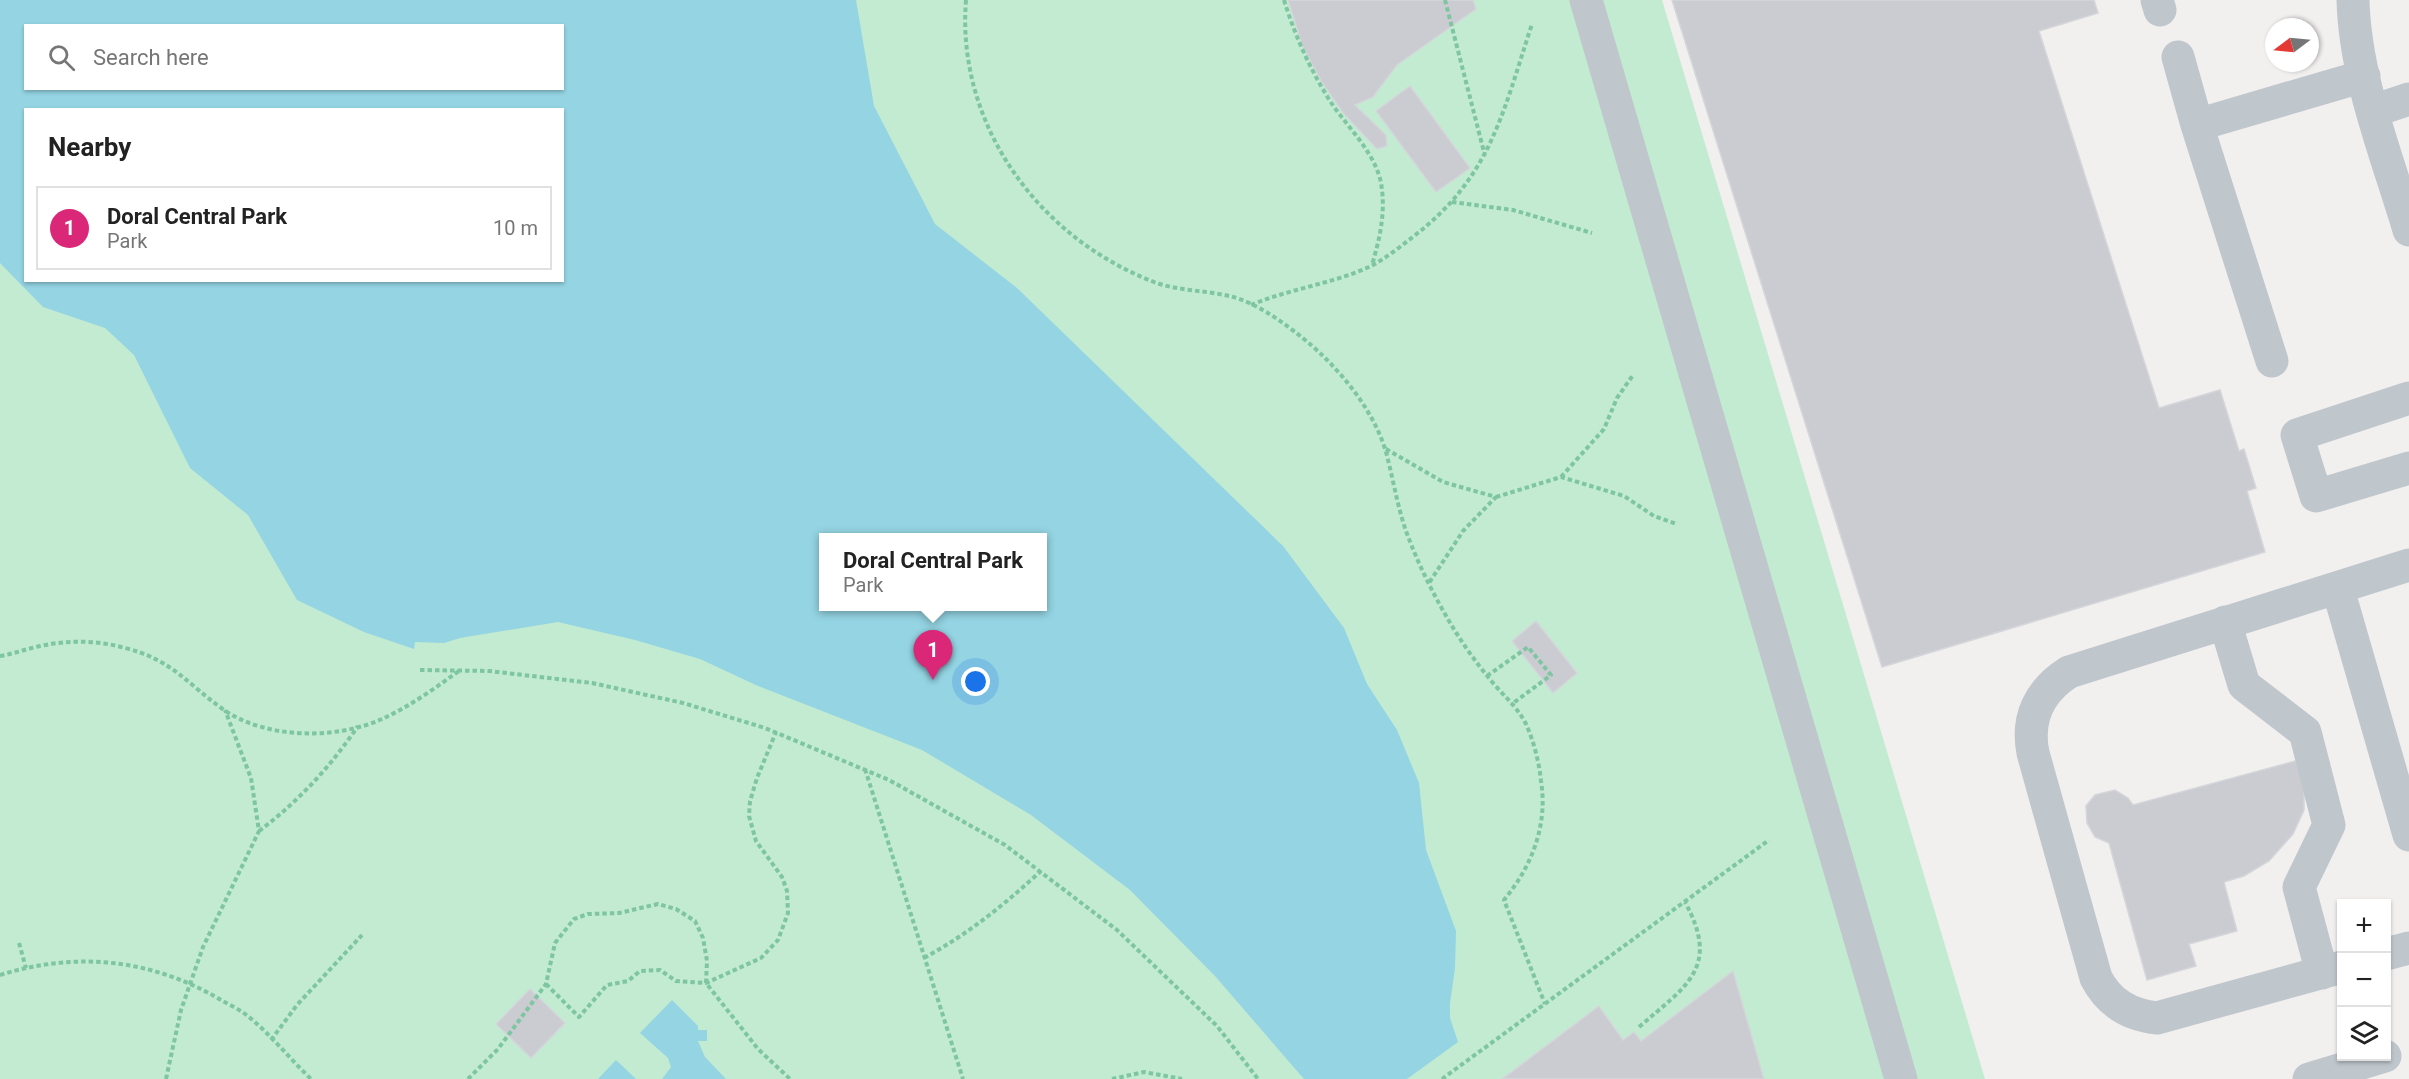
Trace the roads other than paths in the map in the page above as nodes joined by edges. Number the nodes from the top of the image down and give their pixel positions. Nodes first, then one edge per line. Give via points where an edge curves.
1 (1586, 0) edge
2 (2353, 0) edge
3 (2178, 57) dead end
4 (2364, 76) junction
5 (2409, 99) edge
6 (2373, 111) junction
7 (2197, 125) junction
8 (2402, 183) edge
9 (2409, 230) edge
10 (2272, 361) dead end
11 (2409, 398) edge
12 (2409, 468) edge
13 (2409, 565) edge
14 (2338, 589) junction
15 (2225, 622) junction
16 (2409, 835) edge
17 (2409, 948) edge
18 (2390, 953) edge
19 (2332, 970) edge
20 (2409, 1050) edge
21 (2391, 1055) edge
22 (2369, 1061) edge
23 (1901, 1079) edge
24 (2309, 1079) edge

1 - 23 lane
2 - 4 lane
3 - 7 lane
4 - 6 lane
4 - 7 lane
5 - 6 lane
6 - 8 lane
7 - 10 lane
8 - 9 lane
11 - 12 lane via 2297,435 2316,496
13 - 14 lane
14 - 15 lane
14 - 16 lane
15 - 19 lane via 2244,685 2305,732 2329,825 2299,887
15 - 19 lane via 2069,672 2037,704 2030,728 2039,776 2096,978 2118,1006 2143,1017 2157,1018
17 - 18 lane
20 - 21 lane
22 - 24 lane

